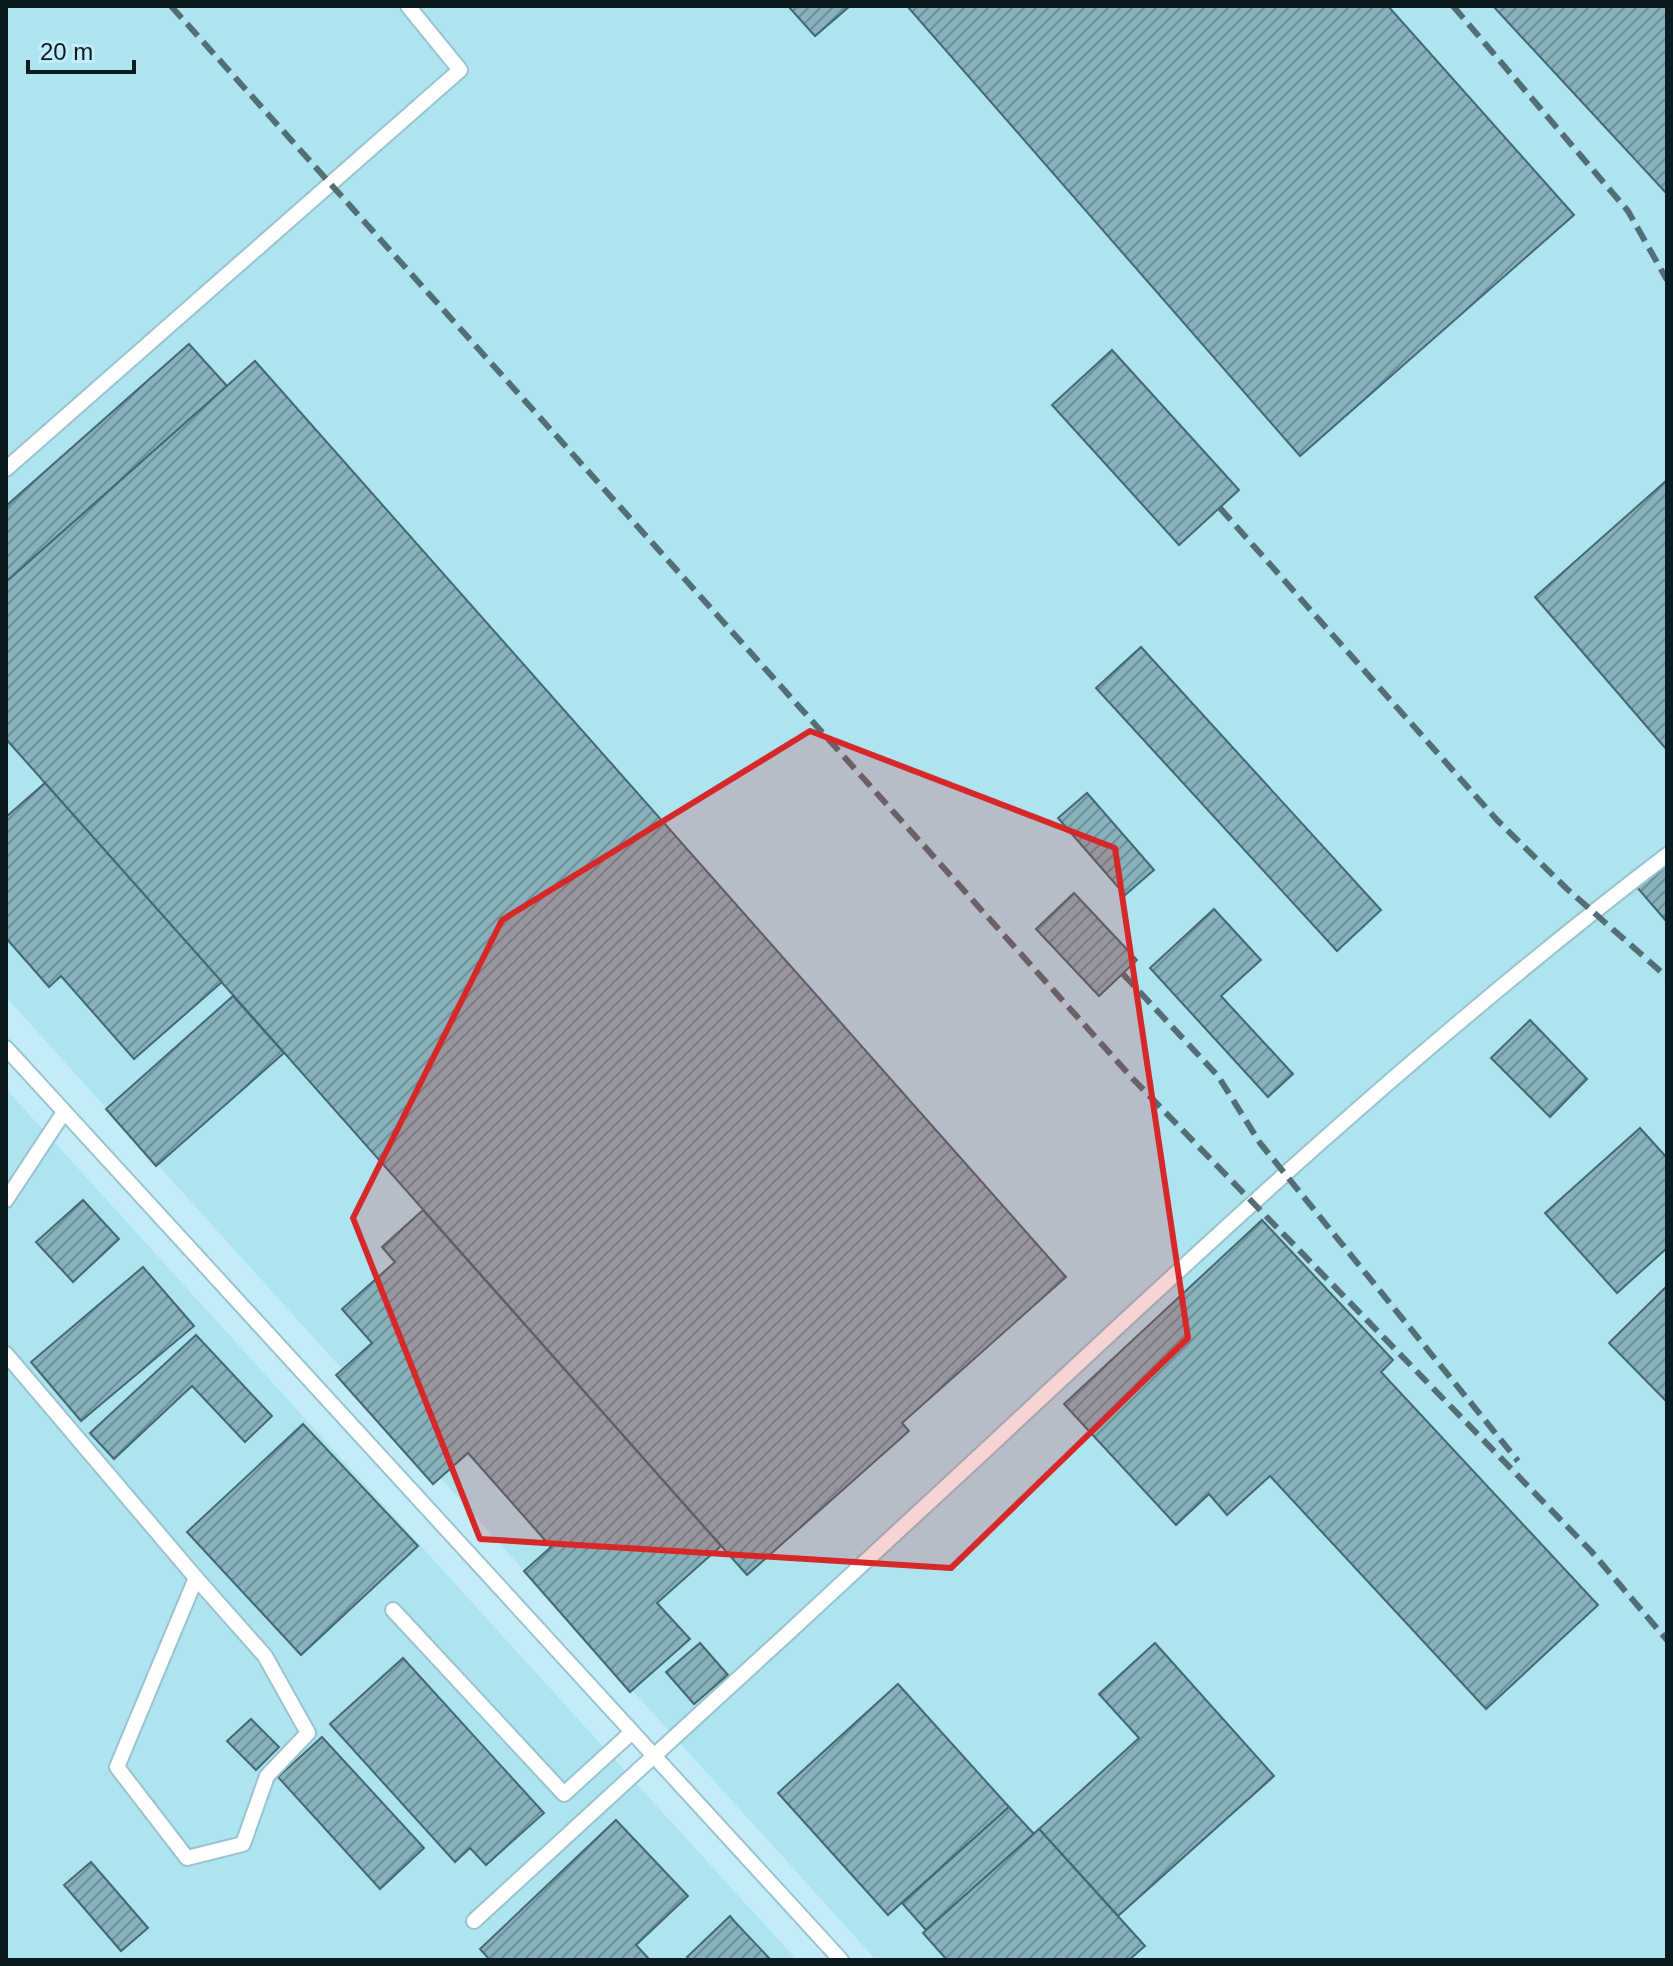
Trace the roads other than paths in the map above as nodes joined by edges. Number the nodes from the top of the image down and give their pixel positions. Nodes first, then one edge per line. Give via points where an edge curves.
1 (408, 6) edge
2 (6, 469) edge
3 (1667, 855) edge
4 (6, 1048) edge
5 (64, 1112) junction
6 (6, 1200) edge
7 (6, 1354) edge
8 (196, 1578) junction
9 (393, 1610) dead end
10 (632, 1732) junction
11 (655, 1758) junction
12 (474, 1921) dead end
13 (841, 1960) edge

1 - 2 lane via 460,70
3 - 11 lane via 1284,1172
4 - 5 lane
5 - 6 lane
5 - 10 lane
7 - 8 lane
8 - 8 lane via 265,1656 308,1733 267,1776 243,1844 187,1858 117,1767
9 - 10 lane via 564,1794
10 - 11 lane
11 - 12 lane
11 - 13 lane

